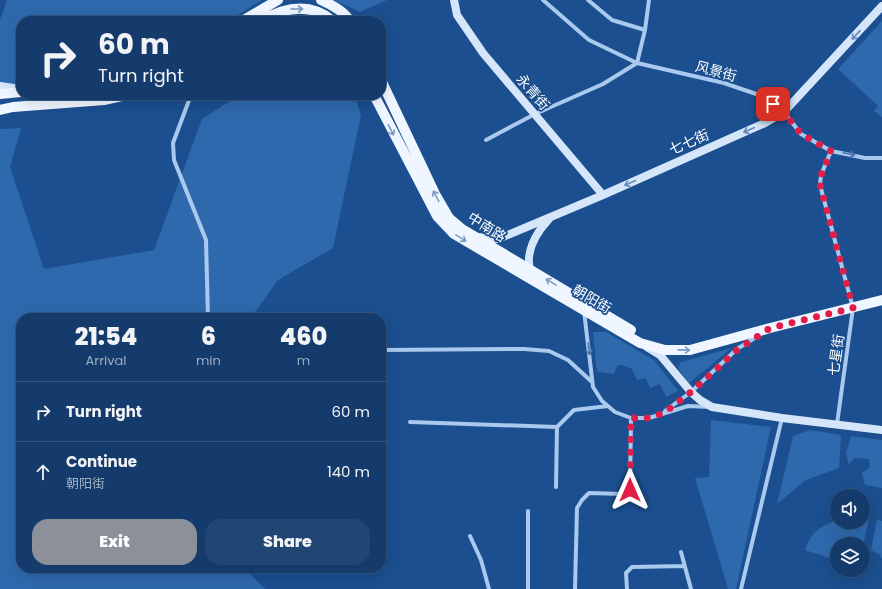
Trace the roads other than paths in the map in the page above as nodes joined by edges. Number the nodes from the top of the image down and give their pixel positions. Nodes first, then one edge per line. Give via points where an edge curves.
1 (278, 0) edge
2 (321, 0) edge
3 (454, 0) edge
4 (543, 0) edge
5 (588, 0) edge
6 (649, 0) edge
7 (882, 6) edge
8 (251, 16) edge
9 (272, 16) edge
10 (326, 16) edge
11 (347, 16) edge
12 (645, 30) junction
13 (637, 63) junction
14 (0, 86) edge
15 (16, 88) edge
16 (386, 91) edge
17 (16, 92) edge
18 (0, 94) edge
19 (104, 100) edge
20 (189, 100) edge
21 (377, 100) edge
22 (0, 108) edge
23 (784, 112) junction
24 (535, 114) junction
25 (486, 140) dead end
26 (831, 151) junction
27 (882, 158) edge
28 (603, 195) junction
29 (551, 216) junction
30 (470, 234) junction
31 (529, 269) junction
32 (534, 281) junction
33 (882, 300) edge
34 (853, 308) junction
35 (584, 311) junction
36 (208, 313) edge
37 (770, 328) junction
38 (640, 343) junction
39 (386, 350) edge
40 (592, 382) junction
41 (691, 392) junction
42 (608, 406) junction
43 (712, 407) junction
44 (664, 413) junction
45 (631, 418) junction
46 (782, 418) junction
47 (410, 422) dead end
48 (837, 424) junction
49 (557, 426) junction
50 (882, 430) edge
51 (556, 487) dead end
52 (528, 511) dead end
53 (470, 536) dead end
54 (681, 552) dead end
55 (684, 566) junction
56 (488, 589) edge
57 (528, 589) edge
58 (575, 589) edge
59 (627, 589) edge
60 (691, 589) edge
61 (741, 589) edge

1 - 8 main road
2 - 11 main road
3 - 24 main road, 永青街 via 457,15 482,53
4 - 13 street, 风景街 via 589,40
5 - 12 street via 612,20
6 - 12 street
7 -> 23 main road, 七七街
9 -> 10 main road via 293,8 308,9
12 - 13 street
13 - 23 street, 风景街 via 724,83 762,96
13 - 24 street via 603,84
14 - 15 main road
30 -> 16 main road, 中南路 via 453,222 444,210
17 - 18 main road
19 - 22 main road
20 - 36 street via 173,142 174,160 206,240
21 -> 32 main road, 朝阳街 via 427,198 445,226 454,234
23 - 26 street, 风景街 via 801,134
23 -> 28 main road, 七七街 via 765,123
24 - 25 street
24 - 28 main road, 永青街
26 -> 27 street, 风景街 via 865,158
26 - 34 street, 七星街 via 821,175 820,185
28 - 29 main road, 七七街
29 - 30 main road, 七七街 via 498,239
29 - 31 main road via 532,243
30 - 31 main road, 中南路
31 - 32 main road
38 -> 31 main road, 中南路 via 632,330
32 - 35 main road, 朝阳街
33 - 34 main road, 朝阳街
34 - 37 main road, 朝阳街
34 - 48 street, 七星街
35 - 38 main road, 朝阳街
35 -> 40 street
38 -> 37 main road, 朝阳街 via 665,350 690,350
37 - 41 street via 737,350
38 - 41 main road via 660,355
39 - 40 street via 549,351 568,360
40 - 42 street via 602,401
41 - 43 main road
41 - 44 street
42 - 45 street via 615,412
42 - 49 street via 574,410
43 - 44 street via 688,406
43 - 46 main road
44 - 45 street via 649,418
45 - 58 street via 630,490 623,494 589,493 577,508
46 - 48 main road
46 - 61 street
47 - 49 street
48 - 50 main road
49 - 51 street
52 - 57 street
53 - 56 street via 481,560
54 - 55 street
55 - 59 street via 632,567 626,573
55 - 60 street

